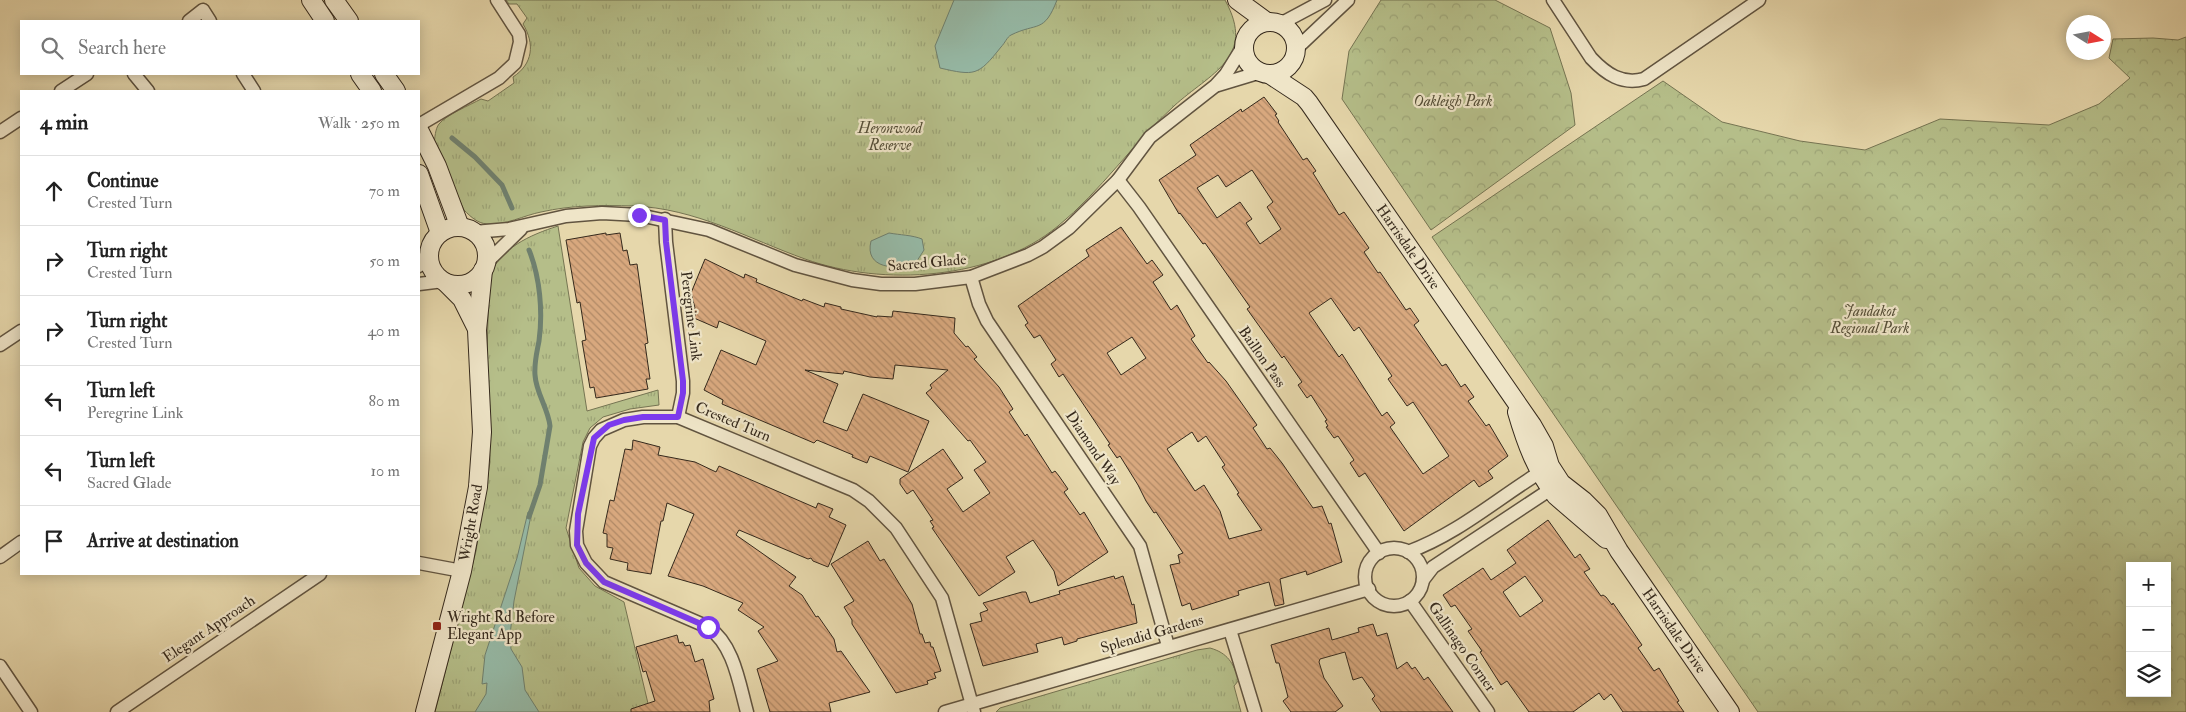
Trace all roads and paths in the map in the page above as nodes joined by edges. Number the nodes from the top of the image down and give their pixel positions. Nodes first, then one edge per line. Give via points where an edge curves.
1 (311, 0) edge
2 (334, 0) edge
3 (497, 0) edge
4 (1325, 0) edge
5 (1348, 0) edge
6 (1553, 0) edge
7 (1759, 0) edge
8 (1238, 1) edge
9 (190, 20) edge
10 (209, 20) edge
11 (324, 20) edge
12 (348, 20) edge
13 (1274, 23) junction
14 (1245, 41) junction
15 (1294, 54) junction
16 (1265, 73) junction
17 (85, 75) edge
18 (135, 75) edge
19 (244, 75) edge
20 (361, 75) edge
21 (385, 75) edge
22 (1215, 86) junction
23 (63, 90) edge
24 (147, 90) edge
25 (253, 90) edge
26 (371, 90) edge
27 (395, 90) edge
28 (1304, 97) junction
29 (20, 119) edge
30 (420, 124) edge
31 (0, 132) edge
32 (420, 132) edge
33 (420, 177) edge
34 (1118, 180) junction
35 (665, 220) junction
36 (523, 227) junction
37 (467, 229) junction
38 (440, 233) junction
39 (424, 259) edge
40 (484, 266) junction
41 (971, 277) junction
42 (445, 282) junction
43 (420, 284) edge
44 (477, 330) junction
45 (20, 332) edge
46 (0, 345) edge
47 (678, 417) junction
48 (1545, 470) junction
49 (1556, 486) junction
50 (20, 543) edge
51 (1408, 552) junction
52 (1379, 553) junction
53 (0, 557) edge
54 (420, 563) edge
55 (462, 571) junction
56 (319, 575) edge
57 (1423, 580) junction
58 (1369, 589) junction
59 (1410, 601) junction
60 (1230, 630) junction
61 (1168, 646) junction
62 (0, 666) edge
63 (973, 708) edge
64 (31, 712) edge
65 (117, 712) edge
66 (426, 712) edge
67 (747, 712) edge
68 (945, 712) edge
69 (1255, 712) edge
70 (1488, 712) edge
71 (1730, 712) edge

1 - 11 street
2 - 12 street
3 - 30 street via 519,34 515,63 499,78
4 - 13 street
5 - 15 street
6 - 7 street via 1599,67 1617,79 1636,81 1644,79
8 - 13 street
8 - 14 street
9 - 10 street via 203,10
13 - 14 street via 1251,29
13 - 15 street via 1293,36
14 - 16 street via 1248,63
14 - 22 street, Sacred Glade
15 - 16 street via 1283,70
15 - 28 street, Harrisdale Drive
16 - 22 street, Sacred Glade
16 - 28 street, Harrisdale Drive
17 - 23 street
18 - 24 street
19 - 25 street
20 - 26 street
21 - 27 street
22 - 34 street, Sacred Glade via 1150,137
28 - 48 street, Harrisdale Drive via 1512,396 1527,447
29 - 31 street
32 - 37 street
33 - 38 street
34 - 41 street, Sacred Glade via 1069,228 1043,247
34 - 52 street, Baillon Pass
35 - 36 street, Sacred Glade via 602,213 566,216
35 - 41 street, Sacred Glade via 709,230 795,265 852,280 915,284
35 - 47 street, Peregrine Link via 683,381
36 - 37 street, Sacred Glade
36 - 40 street, Sacred Glade
37 - 38 street via 453,227
37 - 40 street via 484,244
38 - 39 street
39 - 42 street via 435,275
40 - 42 street via 472,282 464,285
40 - 44 street, Wright Road
41 - 61 street, Diamond Way via 987,321 1140,546
42 - 43 street
42 - 44 street, Wright Road via 462,299
44 - 55 street, Wright Road via 481,456 472,530
45 - 46 street
47 - 63 street, Crested Turn via 853,490 869,501 896,528 942,598
47 - 67 street, Crested Turn via 624,420 609,425 594,438 578,514 577,545 586,563 604,582 716,632 732,659
48 - 49 street, Harrisdale Drive
48 - 51 street via 1456,530
49 - 57 street via 1433,567
49 - 71 street, Harrisdale Drive via 1556,496 1619,551
50 - 53 street
51 - 52 street via 1394,548
51 - 57 street via 1420,564
52 - 58 street via 1367,567
54 - 55 street
55 - 66 street, Wright Road
56 - 65 street, Elegant Approach
57 - 59 street
58 - 59 street via 1378,601 1386,604 1402,605
58 - 60 street, Splendid Gardens
59 - 70 street, Gallinago Corner
60 - 61 street, Splendid Gardens
60 - 69 street
61 - 63 street, Splendid Gardens
62 - 64 street
63 - 68 street, Splendid Gardens

